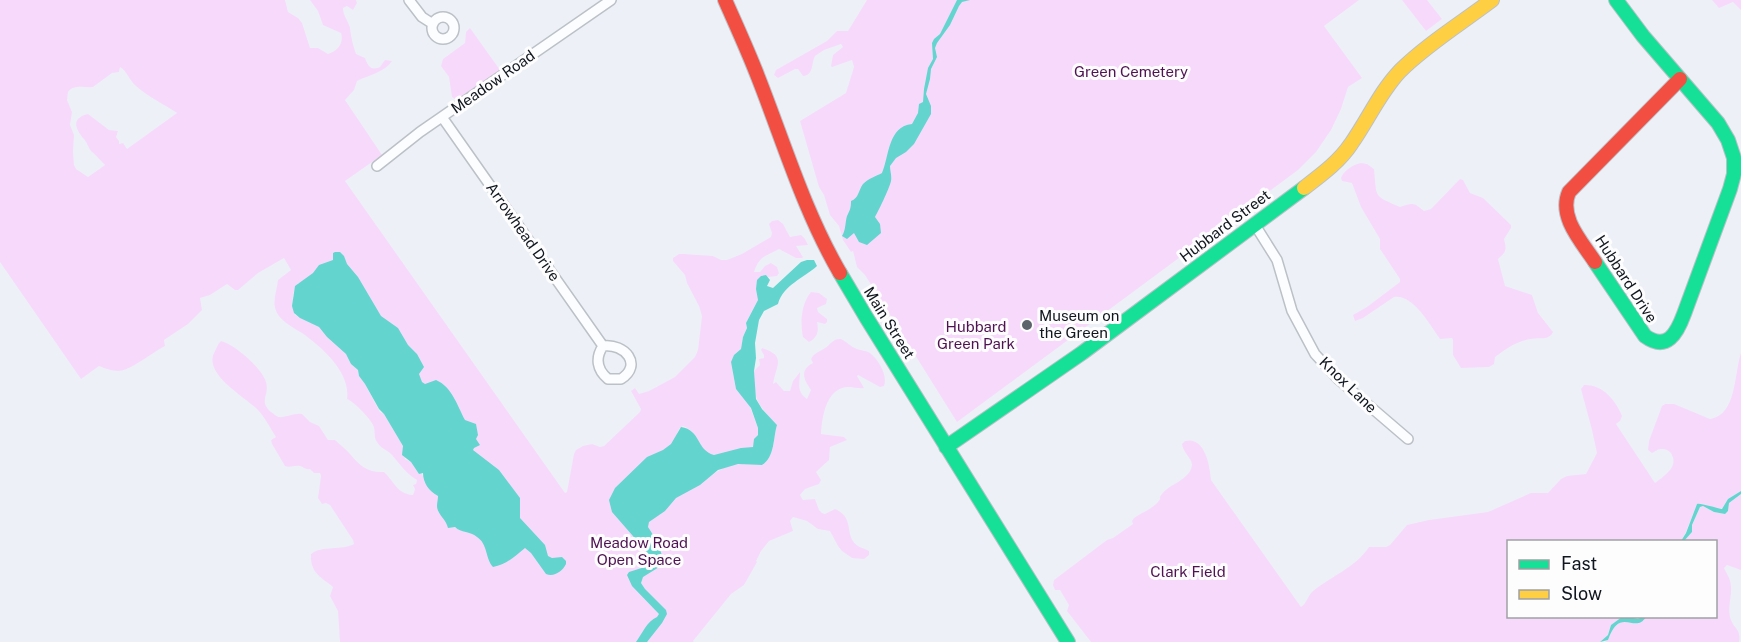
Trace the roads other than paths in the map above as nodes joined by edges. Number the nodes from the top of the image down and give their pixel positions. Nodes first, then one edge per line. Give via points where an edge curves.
1 (409, 0) edge
2 (611, 0) edge
3 (725, 0) edge
4 (1492, 0) edge
5 (1616, 0) edge
6 (433, 24) dead end
7 (1680, 79) junction
8 (442, 117) junction
9 (377, 166) dead end
10 (1255, 225) junction
11 (603, 346) dead end
12 (1408, 439) dead end
13 (946, 447) junction
14 (1068, 642) edge

1 - 6 street
2 - 8 street, Meadow Road
3 - 13 street, Main Street via 801,193 830,255
4 - 10 street, Hubbard Street via 1404,67 1343,155
5 - 7 street, Hubbard Drive
7 - 7 street, Hubbard Drive via 1726,137 1735,169 1683,317 1673,337 1656,343 1642,333 1578,236 1565,202 1572,187
8 - 9 street, Meadow Road
8 - 11 street, Arrowhead Drive
10 - 12 street, Knox Lane via 1277,260 1292,311 1315,354
10 - 13 street, Hubbard Street
13 - 14 street, Main Street

